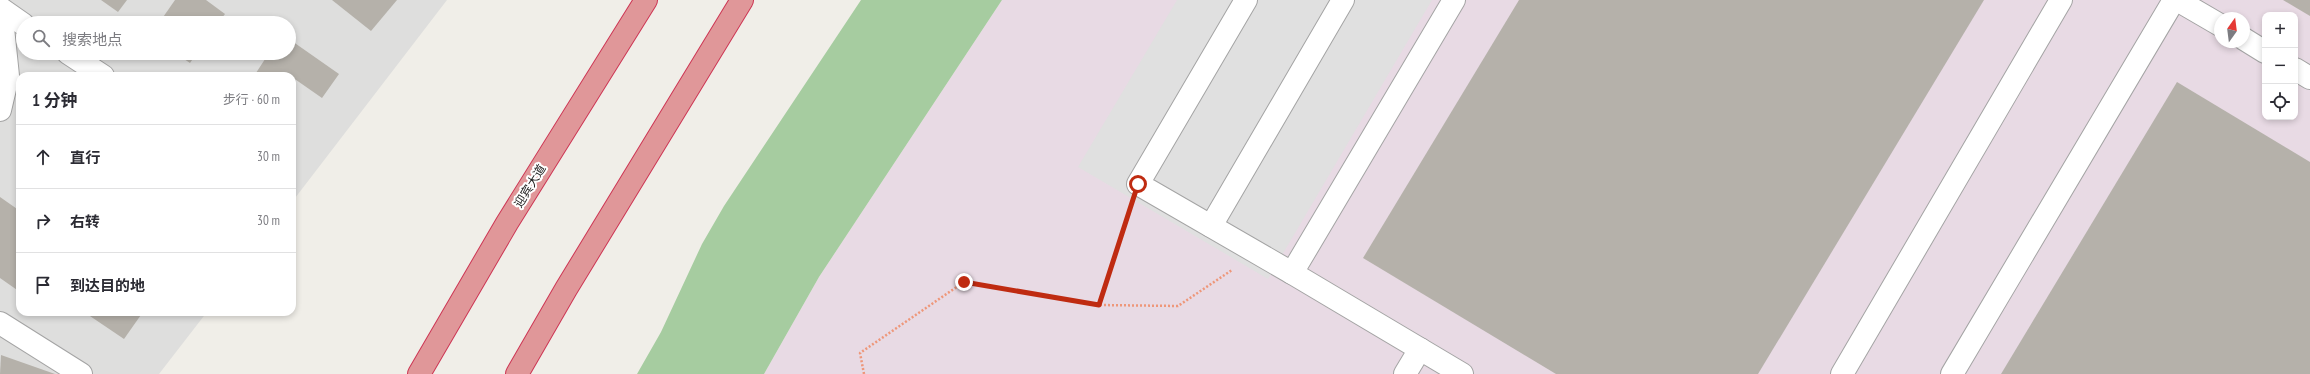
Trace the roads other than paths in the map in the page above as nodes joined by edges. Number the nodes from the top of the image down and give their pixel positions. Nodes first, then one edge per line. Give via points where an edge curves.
1 (646, 0) edge
2 (742, 0) edge
3 (1246, 0) edge
4 (1343, 0) edge
5 (1454, 0) edge
6 (2061, 0) edge
7 (2174, 0) edge
8 (2177, 0) edge
9 (0, 9) edge
10 (16, 19) edge
11 (2214, 22) edge
12 (2250, 43) edge
13 (2262, 50) edge
14 (79, 60) edge
15 (2298, 71) edge
16 (97, 72) edge
17 (2310, 78) edge
18 (0, 110) edge
19 (1211, 226) junction
20 (1292, 273) junction
21 (0, 323) edge
22 (1420, 349) junction
23 (81, 374) edge
24 (419, 374) edge
25 (517, 374) edge
26 (1405, 374) edge
27 (1462, 374) edge
28 (1842, 374) edge
29 (1952, 374) edge

1 - 24 highway, 迎宾大道 via 507,223
2 - 25 highway
3 - 19 lane via 1138,184
4 - 19 lane
5 - 20 lane
6 - 28 lane
7 - 29 lane
8 - 11 lane
9 - 10 lane
9 - 18 lane via 8,76
12 - 13 lane
14 - 16 lane
15 - 17 lane
19 - 20 lane
20 - 22 lane
21 - 23 lane
22 - 26 lane
22 - 27 lane

